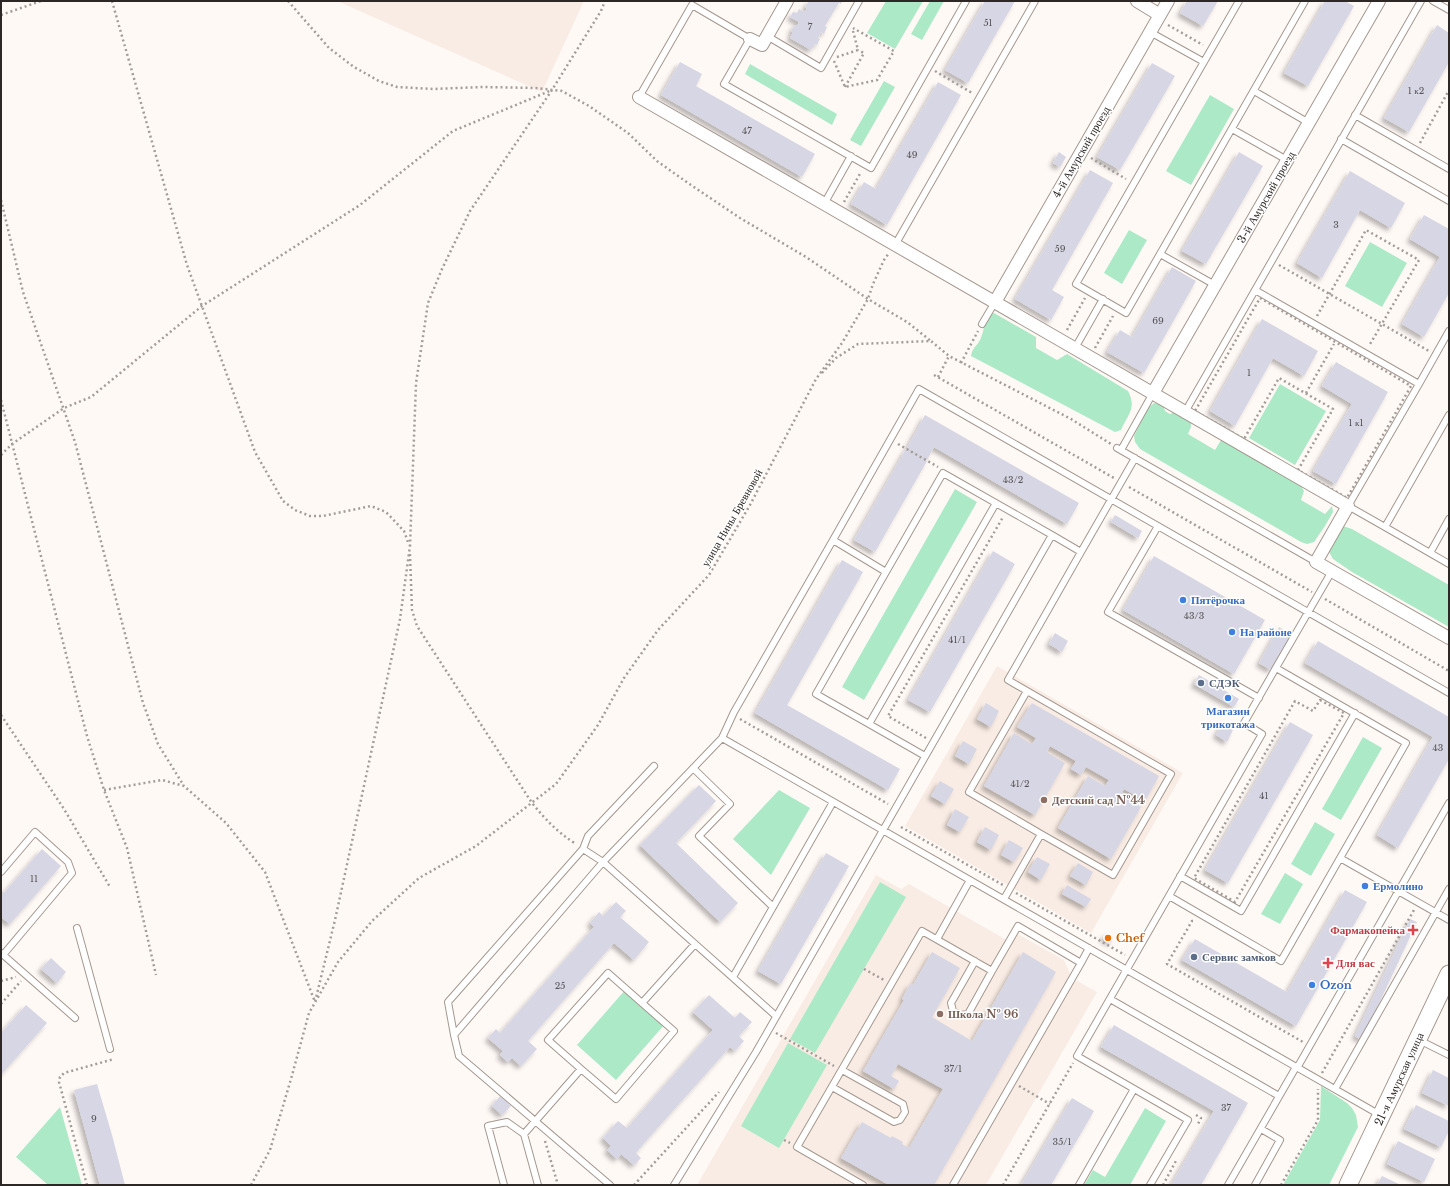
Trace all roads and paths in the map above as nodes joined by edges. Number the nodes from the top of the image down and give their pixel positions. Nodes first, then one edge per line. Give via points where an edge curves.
1 (41, 1) edge
2 (112, 1) edge
3 (288, 1) edge
4 (605, 1) edge
5 (787, 1) edge
6 (859, 1) edge
7 (966, 1) edge
8 (1035, 1) edge
9 (1137, 1) edge
10 (1168, 1) edge
11 (1239, 1) edge
12 (1305, 1) edge
13 (1379, 1) edge
14 (1433, 1) edge
15 (1419, 2) edge
16 (1449, 10) edge
17 (1, 15) edge
18 (1160, 15) junction
19 (1153, 33) junction
20 (767, 36) junction
21 (750, 39) junction
22 (858, 50) junction
23 (1202, 61) junction
24 (933, 70) dead end
25 (844, 86) junction
26 (552, 90) junction
27 (1449, 90) edge
28 (1254, 91) junction
29 (975, 94) dead end
30 (639, 97) joint
31 (1355, 115) junction
32 (1309, 123) junction
33 (1232, 128) junction
34 (1341, 139) junction
35 (1416, 150) junction
36 (851, 156) junction
37 (1087, 156) dead end
38 (1287, 160) junction
39 (1449, 169) edge
40 (867, 172) dead end
41 (1131, 181) dead end
42 (1, 200) edge
43 (1449, 201) edge
44 (824, 204) junction
45 (841, 207) dead end
46 (895, 245) junction
47 (1160, 254) junction
48 (1272, 261) junction
49 (1215, 285) junction
50 (1255, 290) junction
51 (1330, 294) junction
52 (1086, 296) dead end
53 (868, 299) junction
54 (1103, 299) junction
55 (995, 302) junction
56 (202, 306) junction
57 (1115, 313) dead end
58 (1313, 323) junction
59 (982, 324) joint
60 (1382, 324) junction
61 (1449, 331) edge
62 (1064, 336) dead end
63 (931, 341) junction
64 (1335, 342) junction
65 (1075, 348) junction
66 (1092, 352) dead end
67 (1365, 353) junction
68 (1435, 355) junction
69 (949, 356) junction
70 (961, 362) junction
71 (934, 375) dead end
72 (938, 377) junction
73 (816, 379) junction
74 (1419, 384) junction
75 (1153, 393) junction
76 (1306, 394) junction
77 (1, 400) edge
78 (64, 408) junction
79 (1185, 412) junction
80 (1449, 415) edge
81 (896, 442) dead end
82 (12, 444) junction
83 (1119, 449) junction
84 (1, 455) edge
85 (1135, 458) junction
86 (941, 462) dead end
87 (938, 467) junction
88 (934, 474) dead end
89 (1121, 482) junction
90 (1111, 499) junction
91 (996, 503) junction
92 (1348, 506) junction
93 (1007, 509) junction
94 (1449, 519) edge
95 (1158, 526) junction
96 (1385, 527) junction
97 (1052, 535) junction
98 (832, 540) junction
99 (410, 546) junction
100 (1081, 552) junction
101 (1430, 553) junction
102 (1316, 562) junction
103 (1449, 564) edge
104 (1332, 571) junction
105 (886, 572) junction
106 (1318, 595) junction
107 (1308, 612) junction
108 (1449, 638) edge
109 (1276, 668) junction
110 (1449, 671) edge
111 (1027, 691) junction
112 (1449, 693) edge
113 (1259, 698) junction
114 (1355, 713) junction
115 (1, 715) edge
116 (733, 715) junction
117 (869, 724) junction
118 (722, 738) junction
119 (927, 739) dead end
120 (925, 756) junction
121 (654, 766) dead end
122 (693, 768) junction
123 (184, 786) junction
124 (104, 790) junction
125 (833, 802) junction
126 (532, 803) junction
127 (1449, 803) edge
128 (895, 808) junction
129 (882, 830) junction
130 (1041, 834) junction
131 (583, 849) junction
132 (1340, 858) junction
133 (603, 862) junction
134 (1, 872) edge
135 (1180, 876) junction
136 (1194, 878) dead end
137 (970, 880) junction
138 (110, 887) dead end
139 (1449, 890) edge
140 (1399, 891) junction
141 (1169, 896) junction
142 (1004, 899) junction
143 (1235, 902) dead end
144 (1418, 902) junction
145 (773, 907) junction
146 (1436, 913) junction
147 (1449, 920) edge
148 (1198, 924) dead end
149 (77, 928) dead end
150 (937, 939) junction
151 (694, 944) junction
152 (1089, 948) junction
153 (2, 954) edge
154 (975, 961) junction
155 (1081, 963) junction
156 (864, 968) dead end
157 (1127, 970) junction
158 (992, 971) junction
159 (1449, 974) edge
160 (26, 975) junction
161 (156, 975) dead end
162 (733, 977) junction
163 (1, 981) edge
164 (891, 984) junction
165 (1110, 999) junction
166 (315, 1002) junction
167 (642, 1003) junction
168 (1, 1004) edge
169 (776, 1016) junction
170 (75, 1018) dead end
171 (769, 1029) junction
172 (454, 1035) junction
173 (1418, 1039) junction
174 (1304, 1043) dead end
175 (110, 1049) dead end
176 (1449, 1055) edge
177 (1077, 1056) junction
178 (114, 1059) dead end
179 (1297, 1067) junction
180 (581, 1069) junction
181 (842, 1070) junction
182 (1319, 1080) junction
183 (1012, 1082) junction
184 (724, 1087) dead end
185 (832, 1087) junction
186 (1134, 1089) junction
187 (1335, 1089) junction
188 (1280, 1096) junction
189 (1050, 1104) junction
190 (1194, 1114) dead end
191 (1382, 1116) junction
192 (535, 1121) junction
193 (1261, 1129) junction
194 (1193, 1131) dead end
195 (524, 1134) junction
196 (545, 1139) dead end
197 (1178, 1158) dead end
198 (87, 1185) edge
199 (251, 1185) edge
200 (504, 1185) edge
201 (538, 1185) edge
202 (558, 1185) edge
203 (610, 1185) edge
204 (634, 1185) edge
205 (674, 1185) edge
206 (863, 1185) edge
207 (953, 1185) edge
208 (1003, 1185) edge
209 (1079, 1185) edge
210 (1150, 1185) edge
211 (1163, 1185) edge
212 (1228, 1185) edge
213 (1255, 1185) edge
214 (1280, 1185) edge
215 (1348, 1185) edge

1 - 17 path
2 - 56 path via 187,266
3 - 26 path via 329,48 354,67 379,81 397,87 433,89 483,87
4 - 26 path
5 - 20 street
6 - 20 lane via 821,68
7 - 36 lane via 871,168
8 - 46 lane
9 - 18 street
10 - 18 street, 4-й Амурский проезд
11 - 23 lane
12 - 28 lane
13 - 32 street, 3-й Амурский проезд
14 - 16 lane
15 - 31 lane
18 - 19 street, 4-й Амурский проезд
19 - 23 lane
19 - 23 path via 1164,23 1170,26 1208,48
19 - 55 street, 4-й Амурский проезд
20 - 21 street via 762,45
21 - 30 lane via 692,5
21 - 36 lane via 724,84
22 - 25 path via 864,53
22 - 25 path via 833,58
22 - 25 path via 851,27 894,51 877,80
23 - 54 lane via 1076,284
24 - 29 path
26 - 53 path via 562,91 589,106 628,133 664,166 740,218 806,256
26 - 56 path via 453,131 360,205
26 - 99 path via 470,211 428,303 416,383
27 - 35 path
28 - 32 lane
28 - 33 lane
30 - 44 street
31 - 34 lane
31 - 35 lane
32 - 38 street, 3-й Амурский проезд
33 - 38 lane
33 - 47 lane
34 - 43 lane
34 - 48 lane
35 - 39 lane
36 - 44 lane
37 - 41 path
38 - 49 street, 3-й Амурский проезд
40 - 45 path via 862,170
42 - 78 path via 23,292
44 - 46 street
46 - 53 path, улица Нины Бревновой via 884,260
46 - 55 street
47 - 49 lane
47 - 54 lane via 1126,313
48 - 50 lane
48 - 51 path
49 - 75 street, 3-й Амурский проезд
50 - 58 lane
50 - 79 lane
51 - 58 path
51 - 60 path
51 - 60 path via 1366,230 1419,260
52 - 62 path
53 - 63 path via 907,322
53 - 73 path, улица Нины Бревновой via 842,343
54 - 65 lane
55 - 59 lane
55 - 65 street
56 - 78 path via 91,397
56 - 99 path via 255,452 283,501 295,510 310,516 323,516 371,506 386,512 404,531
57 - 66 path
58 - 67 lane
59 - 70 path
60 - 67 path
60 - 68 path
61 - 68 lane
63 - 69 path
63 - 73 path via 858,344 836,358
64 - 76 path
64 - 76 path via 1411,386 1347,498 1298,470 1333,409
64 - 76 path via 1260,298 1195,411 1244,439 1279,378
65 - 75 street
67 - 74 lane
68 - 74 lane
69 - 70 path
69 - 72 path
70 - 83 path via 1071,419
71 - 72 path
72 - 89 path
73 - 126 path, улица Нины Бревновой via 750,506 709,575 658,630 624,678 598,725 556,784
74 - 92 lane
75 - 79 street
75 - 83 lane
77 - 82 path
78 - 82 path
78 - 123 path via 76,442 143,703 158,744
79 - 92 street
80 - 96 lane
81 - 87 path
82 - 84 path
82 - 124 path via 87,736
83 - 85 lane
85 - 89 lane
85 - 102 lane
86 - 87 path
87 - 88 path
89 - 90 lane
89 - 106 path
90 - 95 lane
90 - 98 lane via 919,389
90 - 100 lane
91 - 93 lane
91 - 105 lane via 943,473
91 - 117 lane
92 - 96 lane
92 - 102 street
93 - 97 lane
93 - 119 path via 888,716
94 - 101 lane
95 - 107 lane
95 - 113 lane via 1108,612
96 - 101 lane
97 - 100 lane
97 - 120 lane
98 - 105 lane
98 - 116 lane
99 - 126 path via 412,610 417,626
99 - 166 path via 398,626
100 - 111 lane via 1008,680
101 - 103 lane
102 - 104 street
104 - 106 lane
104 - 108 street
105 - 117 lane via 816,694
106 - 107 lane
106 - 110 path
107 - 109 lane
107 - 112 lane
109 - 113 lane
109 - 114 lane
111 - 130 lane via 968,792
111 - 130 lane via 1171,774 1113,875
113 - 135 lane via 1244,724 1262,734
114 - 132 lane via 1406,743
114 - 135 lane via 1241,911
115 - 138 path via 64,809
116 - 118 lane
116 - 128 path
117 - 120 lane
118 - 122 lane
118 - 125 lane
120 - 128 lane
121 - 131 lane via 588,836
122 - 133 lane
122 - 145 lane via 730,804 699,836
123 - 124 path via 162,780
123 - 166 path via 226,823 265,872
124 - 161 path via 127,848
125 - 129 lane
125 - 145 lane
126 - 131 path via 561,835
126 - 166 path, улица Нины Бревновой via 476,846 419,878 372,921 338,962
127 - 140 lane
128 - 129 lane
129 - 137 lane
129 - 169 lane
130 - 142 lane
131 - 133 lane
131 - 172 lane via 448,1002
132 - 140 lane
132 - 141 lane via 1281,961
133 - 151 lane
133 - 172 lane
134 - 153 lane via 35,832 68,862 72,873
135 - 141 lane
136 - 143 path via 1295,701 1314,711 1320,700 1344,713
137 - 142 lane
137 - 150 lane
139 - 146 lane
140 - 144 lane
140 - 179 lane
141 - 157 lane
142 - 152 lane
144 - 146 lane
144 - 182 path
145 - 162 lane
146 - 147 lane
146 - 187 lane
148 - 174 path via 1192,920 1167,964
149 - 175 lane
150 - 154 lane
150 - 164 lane via 922,931
151 - 162 lane
151 - 167 lane
152 - 155 lane
152 - 157 lane
153 - 160 lane
154 - 158 lane
154 - 158 lane via 951,1003 953,1011 961,1016 968,1014
155 - 158 lane via 1018,926
155 - 183 lane
156 - 164 path
157 - 165 lane
157 - 179 lane
159 - 173 main road, 21-я Амурская улица
160 - 163 path
160 - 168 path
160 - 170 lane
162 - 169 lane
164 - 181 lane
165 - 177 lane
165 - 188 lane
166 - 199 path via 309,1013 270,1150
167 - 180 lane via 674,1031 616,1099
167 - 180 lane via 608,973 548,1040
169 - 171 lane
171 - 181 path
171 - 205 lane
172 - 192 lane via 459,1056
173 - 176 lane
173 - 191 main road, 21-я Амурская улица
177 - 186 lane
177 - 189 path
178 - 198 path via 64,1073 60,1077 59,1082
179 - 182 lane
179 - 188 lane
180 - 192 lane
181 - 185 lane
181 - 185 lane via 903,1104 905,1112 900,1120 894,1122
182 - 187 lane
182 - 214 path via 1318,1120
183 - 189 path
183 - 207 lane
184 - 204 path
185 - 206 lane via 797,1147
186 - 209 lane
186 - 210 lane via 1188,1120
187 - 191 lane
188 - 193 lane
189 - 208 path
190 - 194 path via 1201,1118
191 - 215 main road, 21-я Амурская улица
192 - 195 lane
192 - 203 lane
193 - 212 lane
193 - 213 lane via 1280,1140
195 - 200 lane via 507,1122 488,1126
195 - 201 lane
196 - 202 path
197 - 211 path

